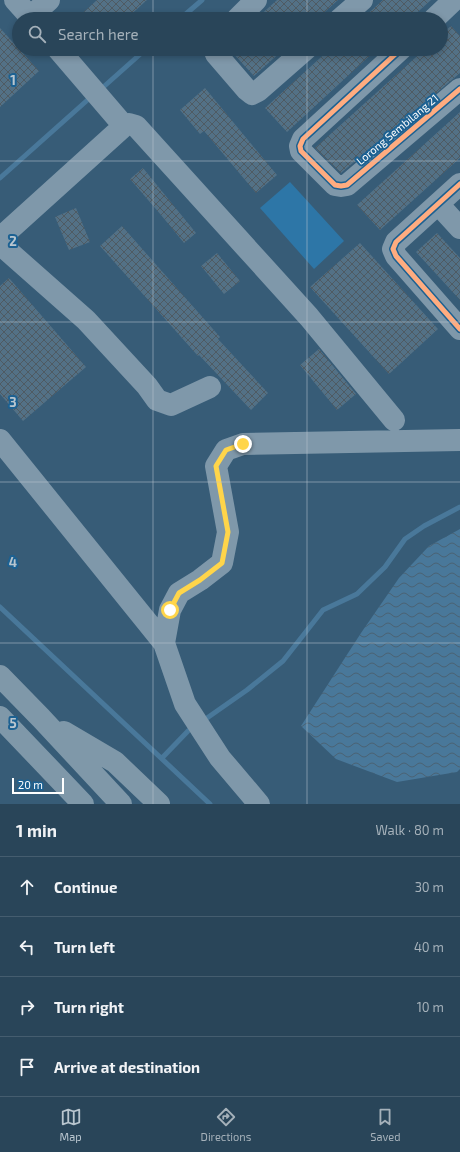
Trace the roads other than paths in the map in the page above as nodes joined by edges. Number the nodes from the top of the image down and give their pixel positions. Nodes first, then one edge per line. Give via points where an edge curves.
1 (15, 0) edge
2 (49, 0) edge
3 (256, 0) edge
4 (362, 0) edge
5 (454, 0) edge
6 (458, 0) edge
7 (460, 3) edge
8 (26, 12) edge
9 (37, 12) edge
10 (244, 12) edge
11 (348, 12) edge
12 (441, 12) edge
13 (64, 56) edge
14 (218, 56) edge
15 (298, 56) edge
16 (393, 56) edge
17 (460, 89) edge
18 (124, 126) junction
19 (460, 184) edge
20 (438, 204) junction
21 (460, 228) edge
22 (0, 238) edge
23 (0, 244) edge
24 (460, 329) edge
25 (210, 387) dead end
26 (394, 420) dead end
27 (0, 440) edge
28 (460, 440) edge
29 (164, 643) junction
30 (0, 676) edge
31 (41, 718) junction
32 (1, 720) edge
33 (25, 743) junction
34 (61, 804) edge
35 (82, 804) edge
36 (121, 804) edge
37 (159, 804) edge
38 (259, 804) edge

1 - 8 street
2 - 9 street
3 - 10 street
4 - 11 street
5 - 12 street
6 - 7 street
13 - 18 street
14 - 15 street via 252,94
16 - 17 street, Lorong Sembilang 21 via 303,139 301,151 335,185 348,185
18 - 22 street
18 - 26 street via 136,126 309,317
19 - 20 street
20 - 21 street
20 - 24 street via 396,242 393,249 396,256
23 - 25 street via 86,320 157,400 171,405
27 - 29 street
28 - 29 street via 243,444 226,450 216,466 228,532 222,563 179,593 170,610
29 - 38 street via 185,704 220,758
30 - 31 highway
31 - 36 highway
31 - 37 highway via 114,762
32 - 33 highway
33 - 34 highway
33 - 35 highway

